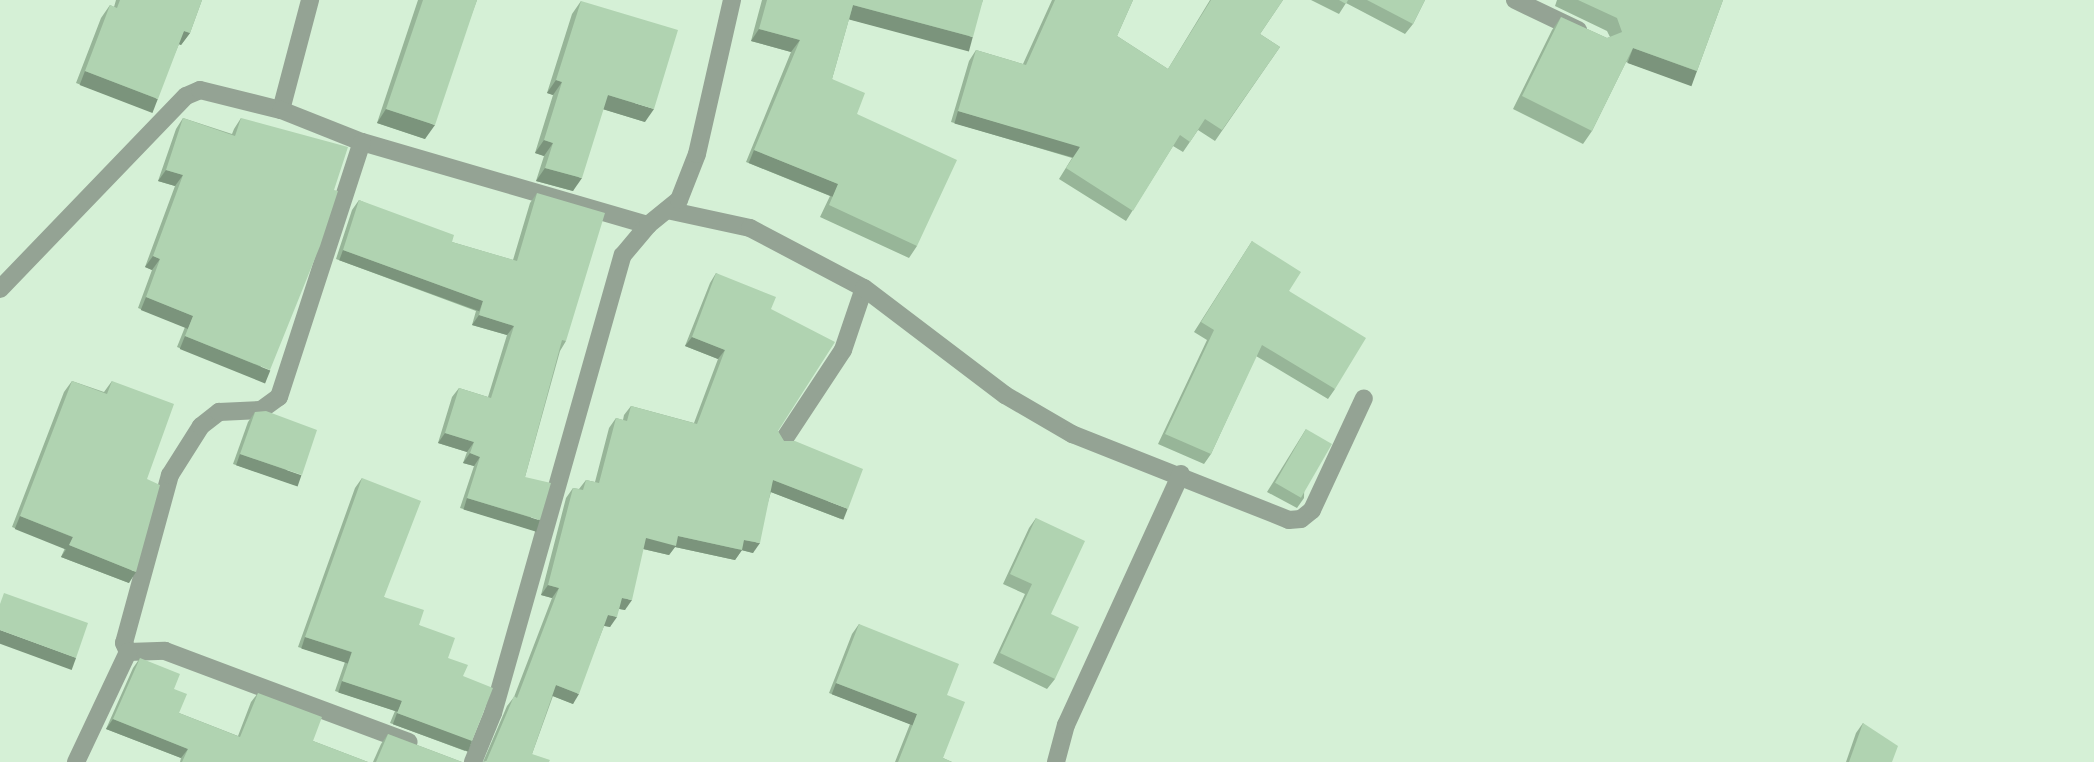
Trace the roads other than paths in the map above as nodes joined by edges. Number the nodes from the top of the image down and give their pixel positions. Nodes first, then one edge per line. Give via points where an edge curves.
1 (310, 0) edge
2 (732, 0) edge
3 (1515, 0) edge
4 (1590, 36) edge
5 (281, 110) junction
6 (362, 142) junction
7 (667, 210) junction
8 (648, 225) junction
9 (864, 288) junction
10 (0, 289) edge
11 (1364, 398) dead end
12 (783, 441) edge
13 (1181, 474) junction
14 (128, 652) junction
15 (423, 747) edge
16 (76, 762) edge
17 (473, 762) edge
18 (1056, 762) edge

1 - 5 street
2 - 7 street via 697,155 679,200
3 - 4 street
5 - 6 street
5 - 10 street via 209,92 186,96
6 - 8 street
6 - 14 street via 279,397 261,410 219,412 201,426 170,475 124,643
7 - 8 street
7 - 9 street via 750,228
8 - 17 street via 623,255 493,713
9 - 12 street via 843,351
9 - 13 street via 1005,395 1072,434
11 - 13 street via 1312,510 1301,519 1289,520
13 - 18 street via 1066,725
14 - 15 street via 165,650
14 - 16 street

